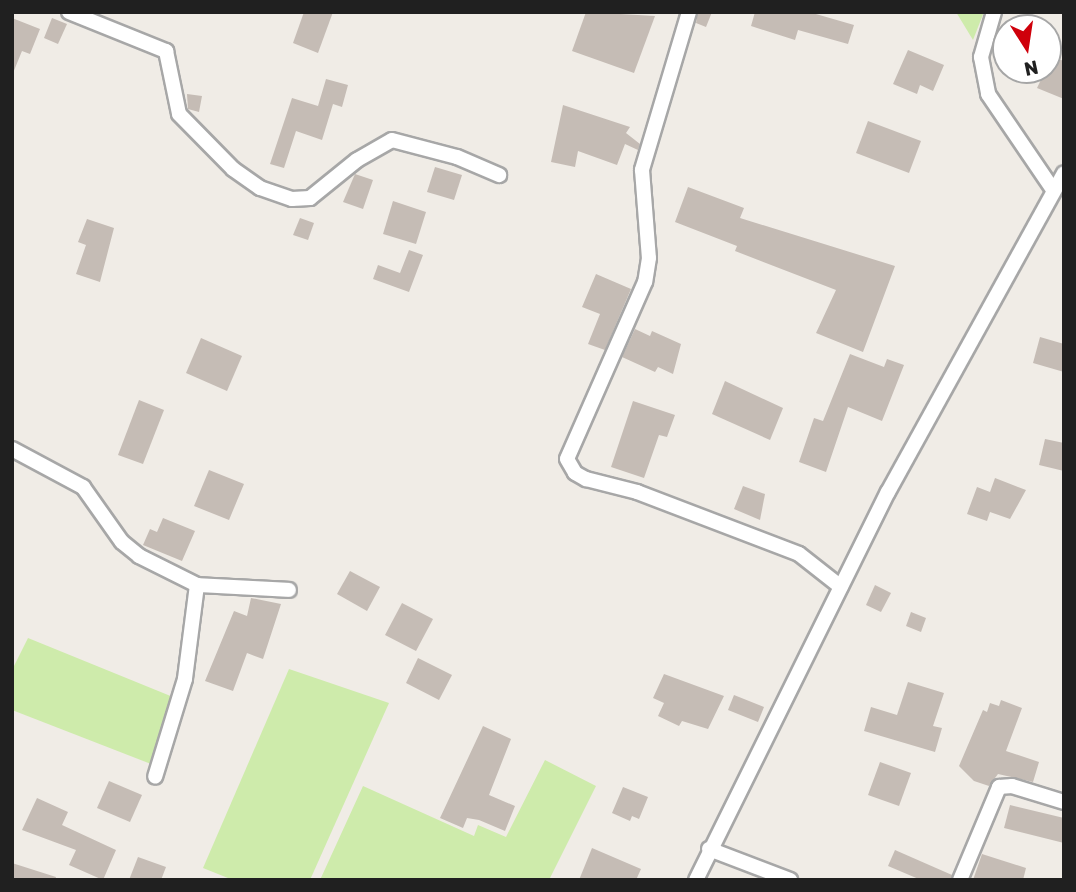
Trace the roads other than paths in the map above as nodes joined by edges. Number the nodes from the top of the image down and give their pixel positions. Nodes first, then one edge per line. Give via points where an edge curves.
1 (69, 12) edge
2 (689, 12) edge
3 (993, 12) edge
4 (1064, 173) edge
5 (499, 175) dead end
6 (1054, 191) junction
7 (12, 449) edge
8 (197, 585) junction
9 (841, 587) junction
10 (289, 590) dead end
11 (155, 777) dead end
12 (1064, 802) edge
13 (709, 849) junction
14 (695, 880) edge
15 (790, 880) edge
16 (960, 880) edge

1 - 5 street via 166,51 179,114 233,169 260,188 292,199 310,198 357,160 392,140
2 - 9 street via 642,170 649,258 645,282 567,459 575,473 586,479 637,492 799,554
3 - 6 street via 981,57 988,94
4 - 6 street
6 - 9 street
7 - 8 street via 83,487 122,542 139,556
8 - 10 street
8 - 11 street via 185,680
9 - 13 street
12 - 16 street via 1012,786 999,787
13 - 14 street
13 - 15 street

